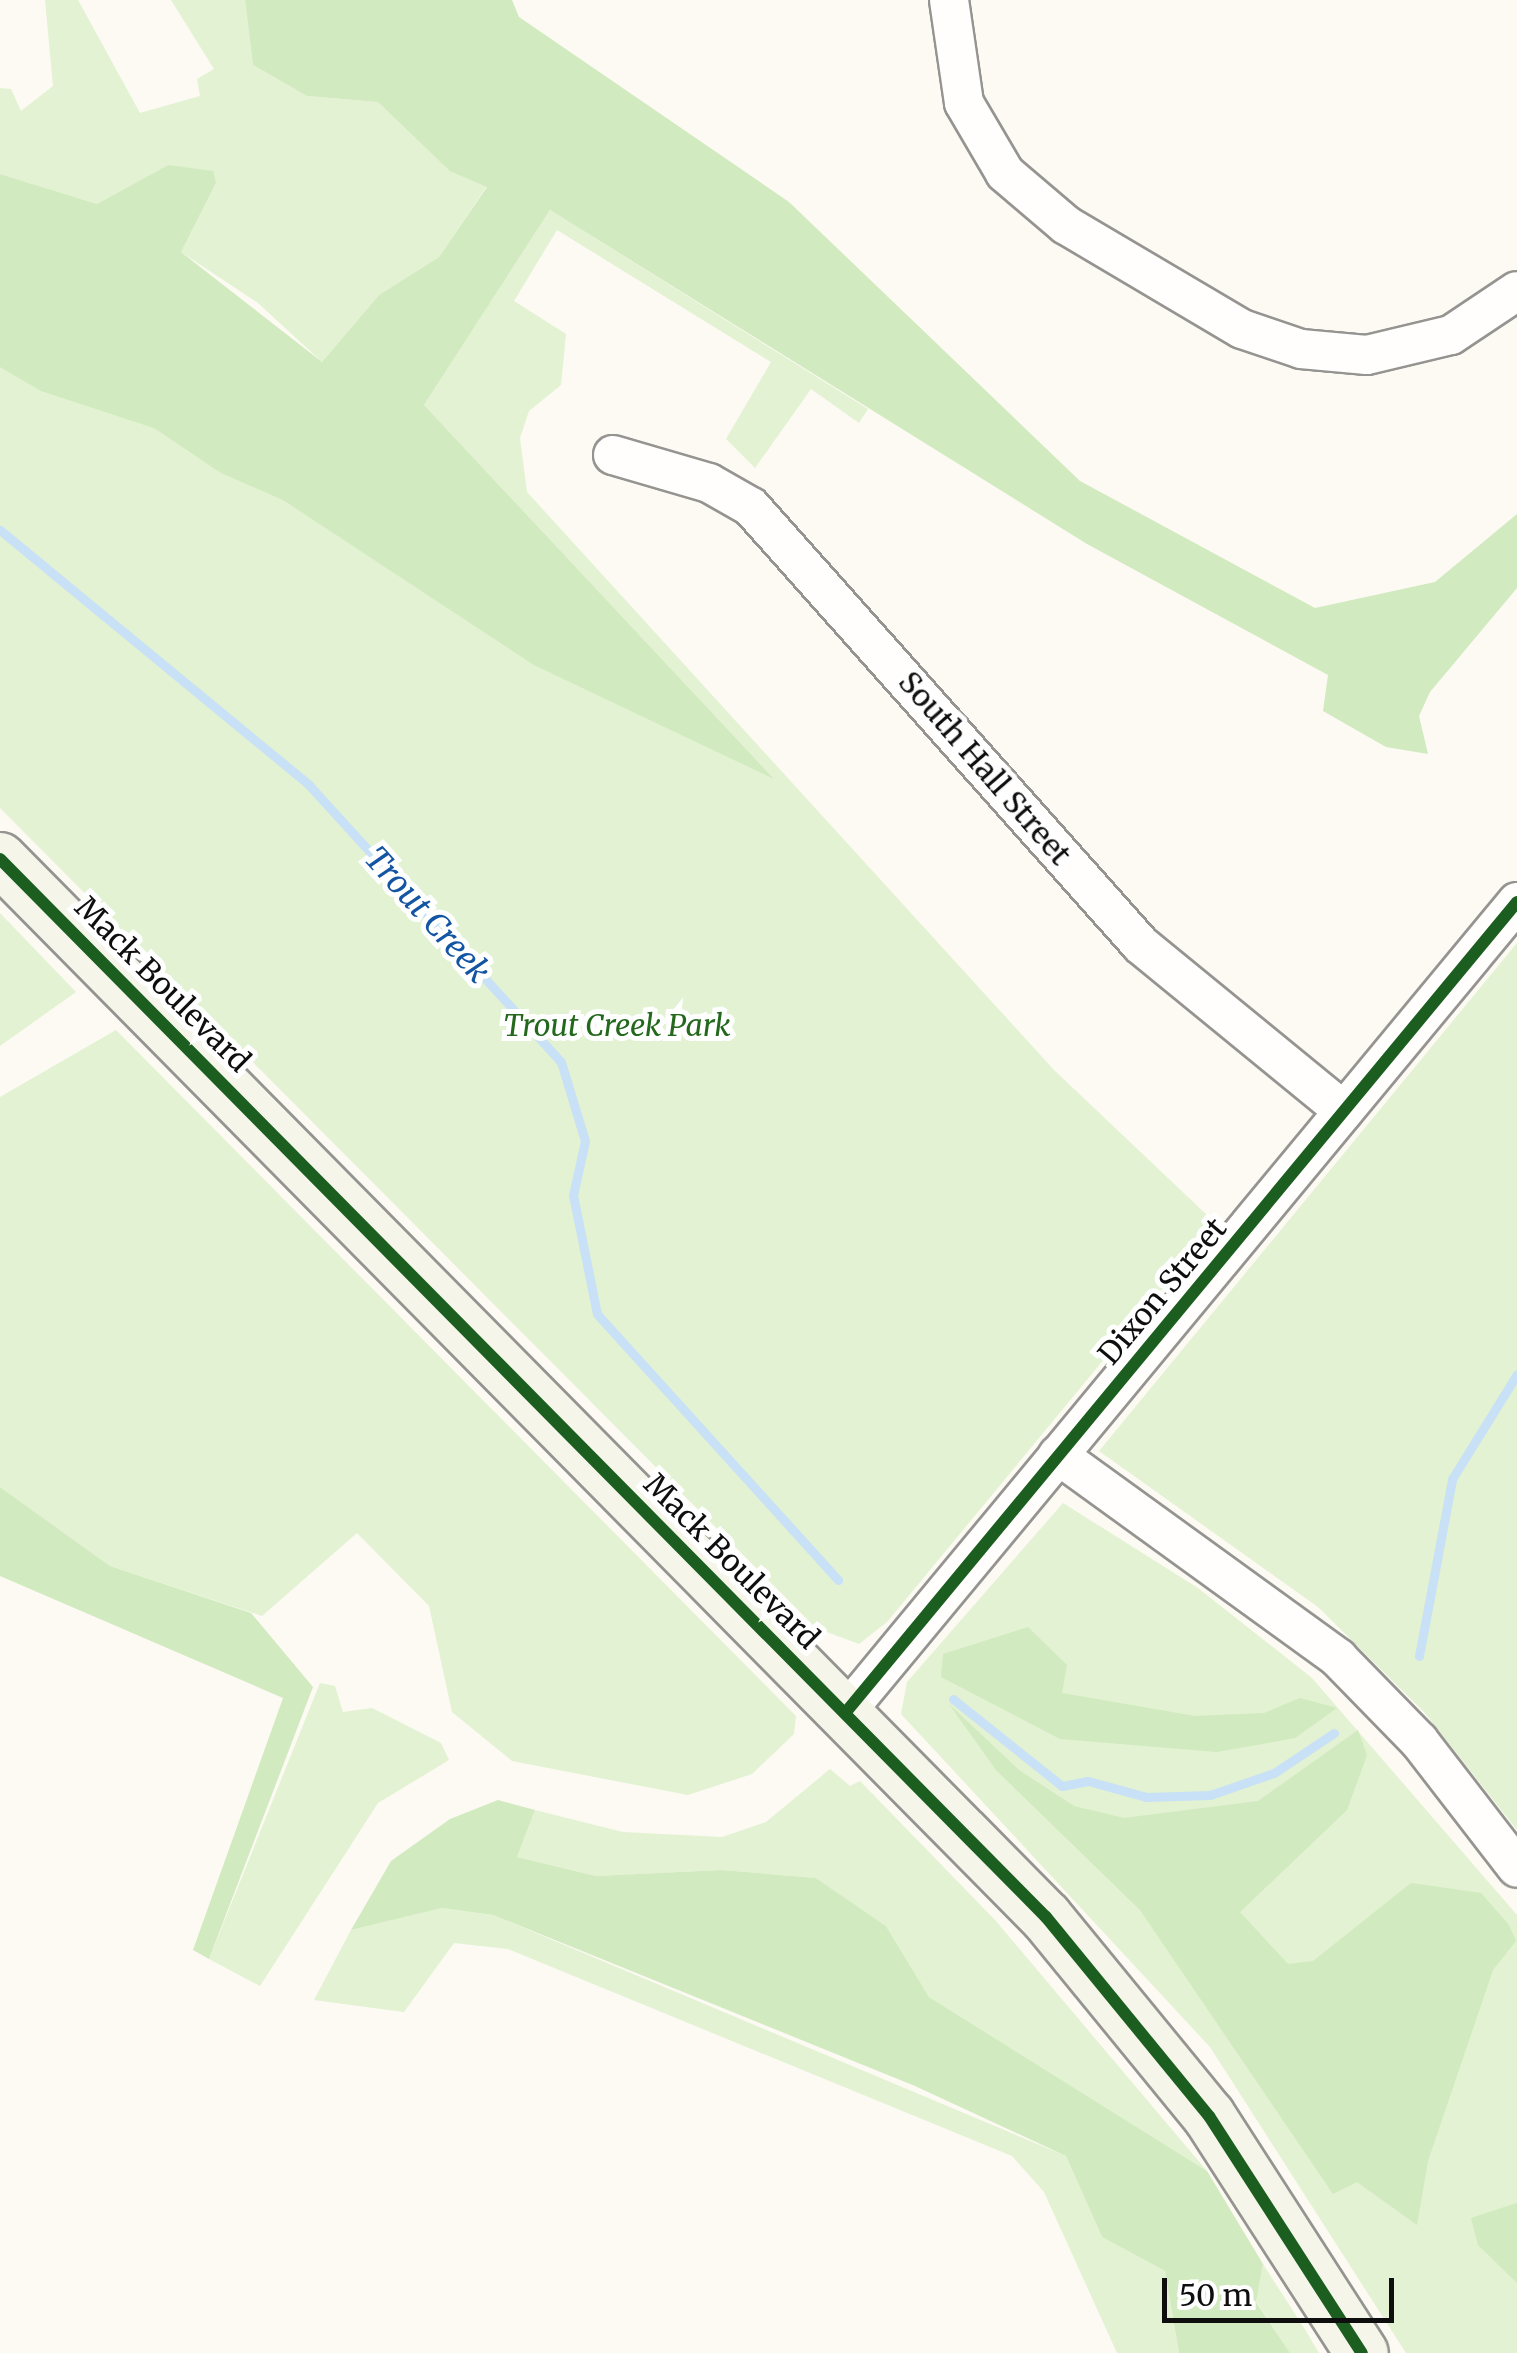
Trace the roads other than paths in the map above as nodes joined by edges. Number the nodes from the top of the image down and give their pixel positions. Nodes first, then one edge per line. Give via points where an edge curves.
1 (949, 0) edge
2 (1517, 291) edge
3 (614, 455) dead end
4 (0, 860) edge
5 (1517, 902) edge
6 (1344, 1112) junction
7 (1058, 1455) junction
8 (846, 1712) junction
9 (1517, 1868) edge
10 (1362, 2353) edge

1 - 2 street via 964,103 1005,173 1066,225 1242,329 1301,349 1367,355 1451,335
3 - 6 street, South Hall Street via 709,483 752,507 1140,945
4 - 8 main road, Mack Boulevard
5 - 6 street, Dixon Street
6 - 7 street, Dixon Street
7 - 8 street, Dixon Street
7 - 9 street via 1338,1658 1419,1741
8 - 10 main road, Mack Boulevard via 1140,2026 1259,2186

